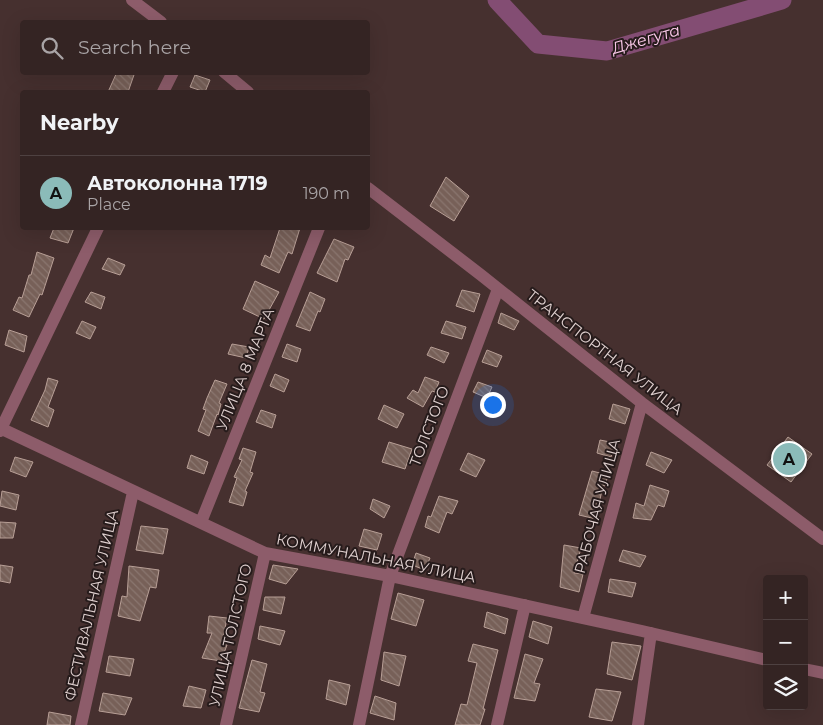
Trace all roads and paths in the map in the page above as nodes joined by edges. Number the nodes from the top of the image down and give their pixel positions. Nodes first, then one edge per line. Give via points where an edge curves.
1 (132, 0) edge
2 (158, 20) edge
3 (171, 75) edge
4 (228, 75) edge
5 (164, 90) edge
6 (246, 90) edge
7 (370, 190) edge
8 (97, 230) edge
9 (318, 230) edge
10 (498, 289) junction
11 (642, 403) junction
12 (0, 429) edge
13 (133, 492) junction
14 (201, 522) junction
15 (823, 539) edge
16 (265, 553) junction
17 (390, 576) junction
18 (525, 605) junction
19 (583, 618) junction
20 (651, 633) junction
21 (763, 659) edge
22 (808, 670) edge
23 (823, 673) edge
24 (81, 725) edge
25 (226, 725) edge
26 (359, 725) edge
27 (497, 725) edge
28 (638, 725) edge

1 - 2 street
3 - 5 street
4 - 6 street
7 - 10 street, ТРАНСПОРТНАЯ УЛИЦА
8 - 12 street
9 - 14 street, УЛИЦА 8 МАРТА
10 - 11 street, ТРАНСПОРТНАЯ УЛИЦА
10 - 17 street, ТОЛСТОГО
11 - 15 street, ТРАНСПОРТНАЯ УЛИЦА
11 - 19 street, РАБОЧАЯ УЛИЦА
12 - 13 street, КОММУНАЛЬНАЯ УЛИЦА
13 - 14 street, КОММУНАЛЬНАЯ УЛИЦА
13 - 24 street, ФЕСТИВАЛЬНАЯ УЛИЦА
14 - 16 street, КОММУНАЛЬНАЯ УЛИЦА
16 - 17 street, КОММУНАЛЬНАЯ УЛИЦА
16 - 25 street, УЛИЦА ТОЛСТОГО
17 - 18 street, КОММУНАЛЬНАЯ УЛИЦА
17 - 26 street, ТОЛСТОГО
18 - 19 street, КОММУНАЛЬНАЯ УЛИЦА
18 - 27 street
19 - 20 street, КОММУНАЛЬНАЯ УЛИЦА
20 - 21 street, КОММУНАЛЬНАЯ УЛИЦА
20 - 28 street
22 - 23 street

